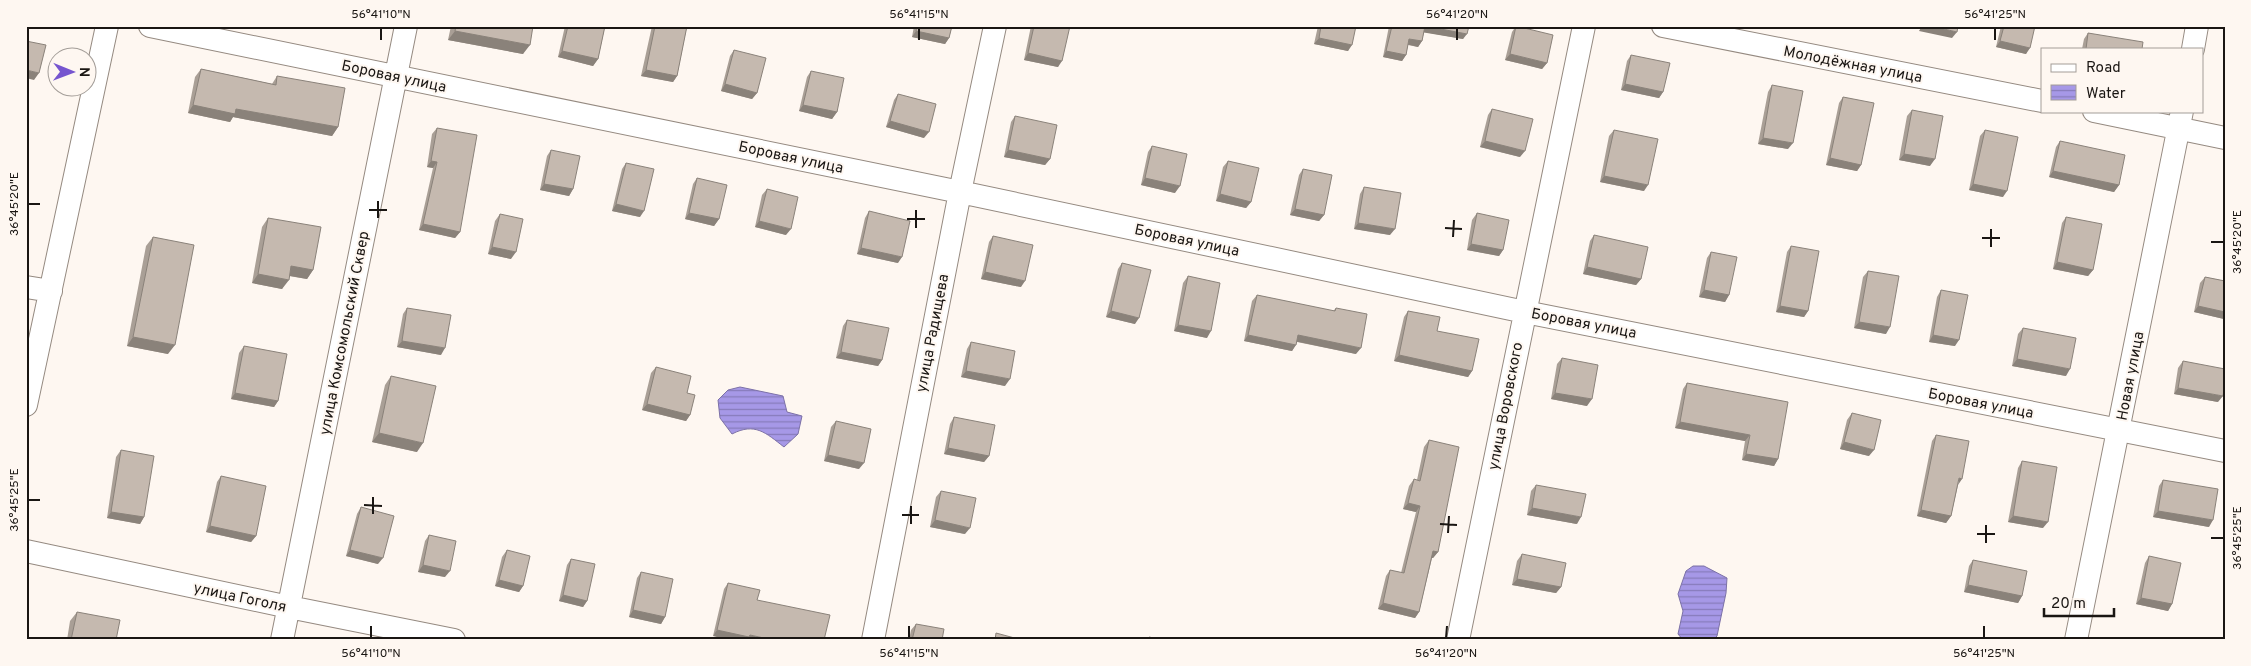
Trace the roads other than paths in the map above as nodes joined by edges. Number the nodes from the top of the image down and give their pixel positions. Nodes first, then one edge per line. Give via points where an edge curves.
1 (107, 26) edge
2 (150, 26) edge
3 (406, 26) edge
4 (995, 26) edge
5 (1584, 26) edge
6 (1663, 26) edge
7 (2197, 26) edge
8 (2193, 48) edge
9 (396, 76) junction
10 (2041, 101) edge
11 (2104, 112) edge
12 (2181, 120) edge
13 (2225, 138) edge
14 (960, 192) junction
15 (26, 287) edge
16 (51, 292) junction
17 (1524, 312) junction
18 (26, 405) edge
19 (2119, 430) junction
20 (2225, 451) edge
21 (26, 551) edge
22 (289, 607) junction
23 (282, 640) edge
24 (454, 640) edge
25 (873, 640) edge
26 (1458, 640) edge
27 (2076, 640) edge

1 - 16 street
2 - 9 street, Боровая улица
3 - 9 street, улица Комсомольский Сквер
4 - 14 street, улица Радищева
5 - 17 street, улица Воровского
6 - 10 street, Молодёжная улица
7 - 8 street
9 - 14 street, Боровая улица
9 - 22 street, улица Комсомольский Сквер
11 - 12 street
12 - 13 street
12 - 19 street, Новая улица
14 - 17 street, Боровая улица
14 - 25 street, улица Радищева
15 - 16 street
16 - 18 street
17 - 19 street, Боровая улица
17 - 26 street, улица Воровского
19 - 20 street, Боровая улица
19 - 27 street, Новая улица
21 - 22 street, улица Гоголя
22 - 23 street, улица Комсомольский Сквер
22 - 24 street, улица Гоголя

